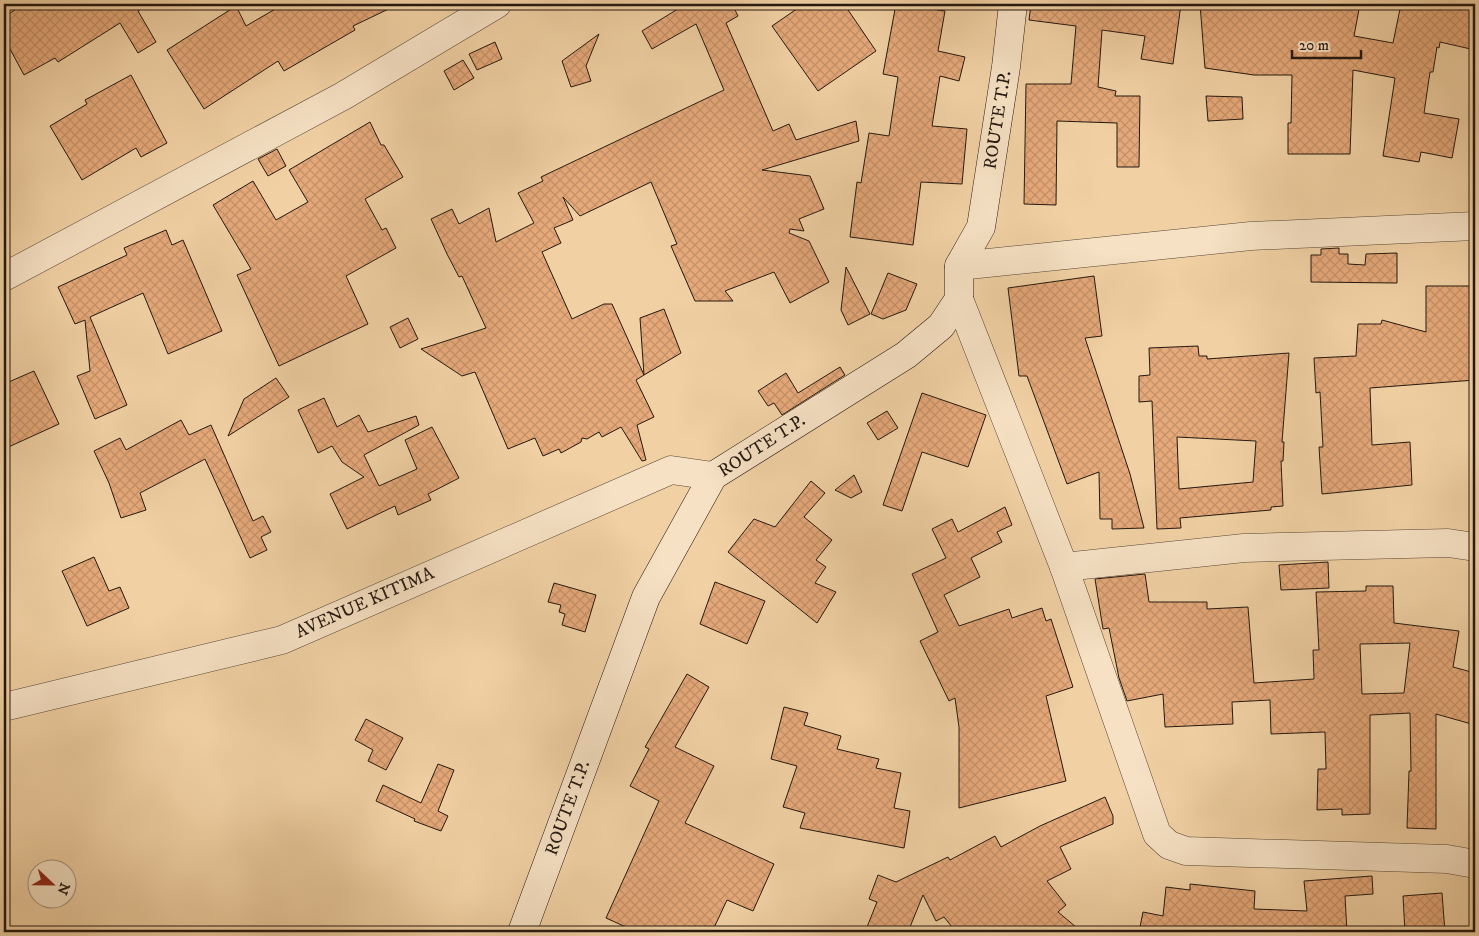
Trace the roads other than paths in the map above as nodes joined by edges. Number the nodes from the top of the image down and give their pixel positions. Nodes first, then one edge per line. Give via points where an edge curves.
1 (497, 4) edge
2 (1013, 4) edge
3 (1475, 226) edge
4 (959, 266) junction
5 (4, 276) edge
6 (958, 299) junction
7 (714, 476) junction
8 (1475, 547) edge
9 (1064, 567) junction
10 (4, 707) edge
11 (1475, 864) edge
12 (522, 932) edge

1 - 5 street via 343,96
2 - 4 street, ROUTE T.P. via 981,227
3 - 4 street via 1251,236
4 - 6 street, ROUTE T.P.
6 - 7 street, ROUTE T.P. via 941,326 906,355
6 - 9 street
7 - 10 street, AVENUE KITIMA via 670,470 282,640
7 - 12 street, ROUTE T.P. via 646,597
8 - 9 street via 1448,543 1244,548
9 - 11 street via 1157,834 1169,845 1186,851 1447,859

